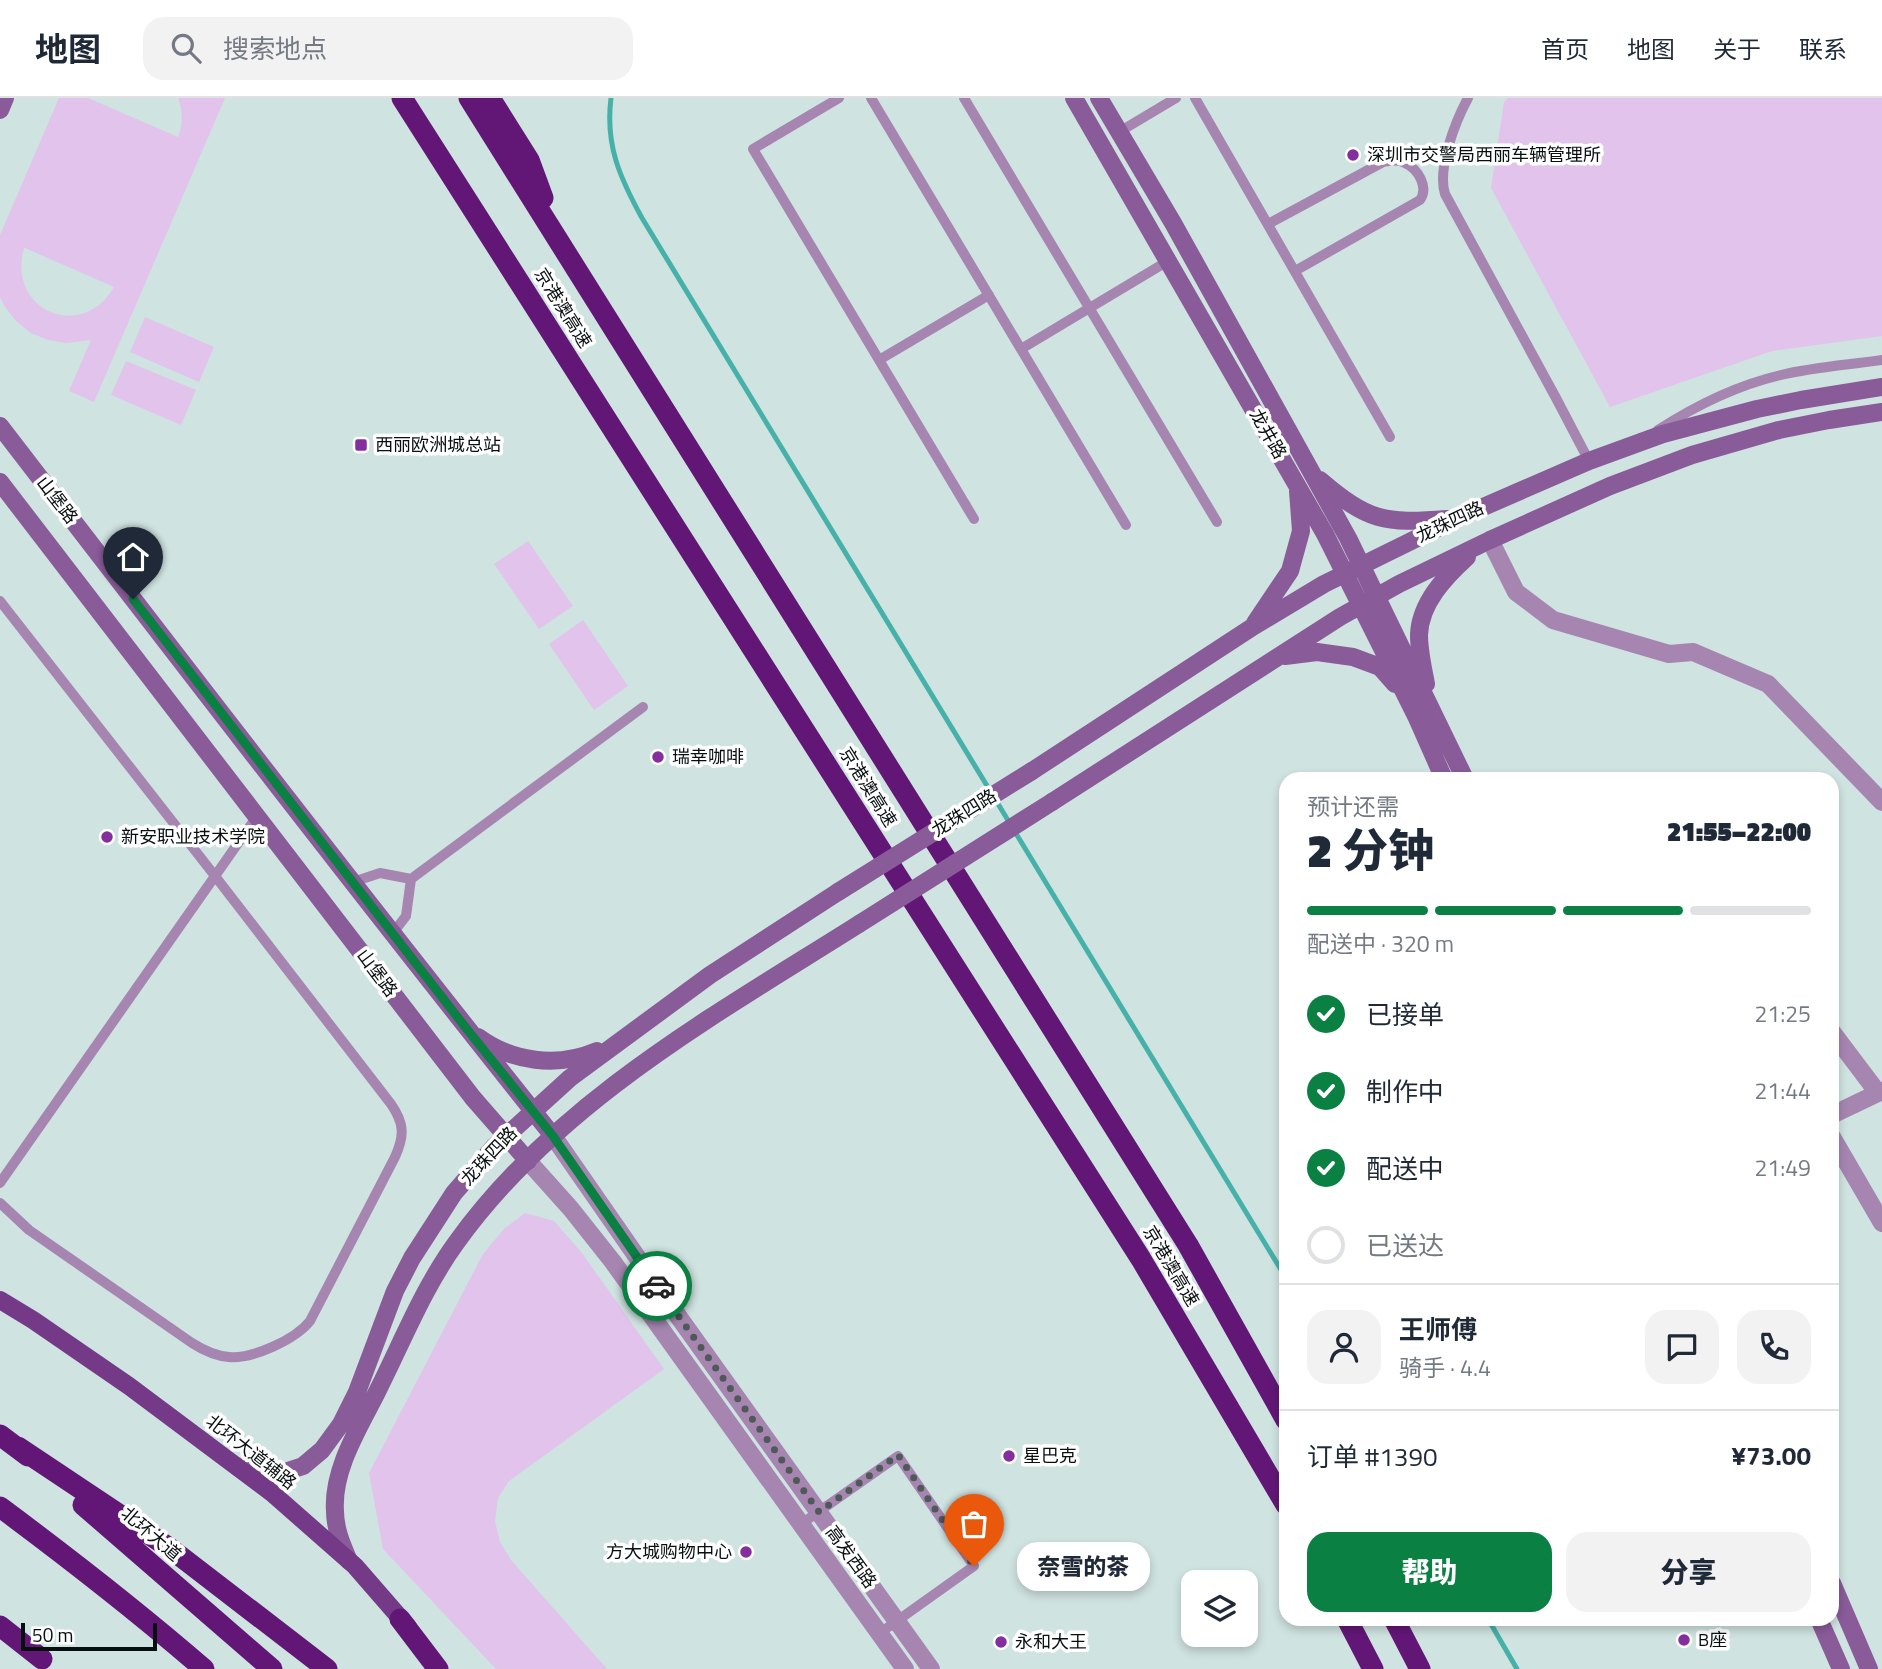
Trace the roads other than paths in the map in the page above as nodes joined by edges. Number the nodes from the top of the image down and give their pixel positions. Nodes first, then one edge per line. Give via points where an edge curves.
1 (5, 98) edge
2 (402, 98) edge
3 (469, 98) edge
4 (491, 98) edge
5 (839, 98) edge
6 (871, 98) edge
7 (964, 98) edge
8 (1074, 98) edge
9 (1099, 98) edge
10 (1176, 98) edge
11 (1195, 98) edge
12 (1468, 98) edge
13 (0, 110) edge
14 (1119, 132) junction
15 (1442, 185) junction
16 (1425, 188) junction
17 (1268, 224) junction
18 (556, 236) junction
19 (1168, 261) junction
20 (1295, 271) junction
21 (989, 295) junction
22 (1089, 308) junction
23 (1021, 349) junction
24 (879, 360) junction
25 (1882, 360) edge
26 (1882, 387) edge
27 (1882, 412) edge
28 (0, 426) edge
29 (1390, 437) dead end
30 (1643, 440) junction
31 (1589, 461) junction
32 (1312, 474) junction
33 (0, 482) edge
34 (1297, 484) junction
35 (1458, 518) junction
36 (974, 519) dead end
37 (1217, 522) dead end
38 (1126, 525) dead end
39 (1490, 540) junction
40 (1362, 565) junction
41 (1345, 573) junction
42 (1369, 600) junction
43 (0, 601) edge
44 (1254, 626) junction
45 (1266, 664) junction
46 (1430, 704) junction
47 (643, 707) dead end
48 (1417, 718) junction
49 (1441, 772) edge
50 (1462, 772) edge
51 (1882, 802) edge
52 (257, 816) junction
53 (215, 876) junction
54 (411, 879) junction
55 (353, 882) junction
56 (393, 933) junction
57 (466, 1028) junction
58 (622, 1040) junction
59 (1839, 1041) edge
60 (1880, 1092) edge
61 (533, 1110) junction
62 (1839, 1112) edge
63 (506, 1136) junction
64 (553, 1136) junction
65 (1839, 1150) edge
66 (528, 1161) junction
67 (0, 1183) edge
68 (0, 1203) edge
69 (1882, 1223) edge
70 (0, 1300) edge
71 (1279, 1408) edge
72 (9, 1441) edge
73 (238, 1467) junction
74 (1279, 1493) edge
75 (0, 1507) edge
76 (819, 1512) junction
77 (801, 1524) junction
78 (349, 1561) junction
79 (1839, 1599) edge
80 (400, 1619) junction
81 (897, 1620) junction
82 (0, 1626) edge
83 (1351, 1626) edge
84 (1398, 1626) edge
85 (1822, 1626) edge
86 (880, 1633) junction
87 (0, 1637) edge
88 (49, 1664) edge
89 (204, 1669) edge
90 (271, 1669) edge
91 (327, 1669) edge
92 (438, 1669) edge
93 (450, 1669) edge
94 (905, 1669) edge
95 (931, 1669) edge
96 (1373, 1669) edge
97 (1420, 1669) edge
98 (1841, 1669) edge
99 (1870, 1669) edge

1 - 13 main road
2 - 74 highway, 京港澳高速 via 1134,1247
3 - 18 highway, 京港澳高速
4 - 18 highway via 529,160
5 - 24 lane via 752,149
6 - 21 lane
7 - 22 lane
8 - 19 main road, 龙井路
9 - 14 main road, 龙井路
10 - 14 lane
11 - 17 lane
12 - 15 lane via 1446,154
14 - 32 main road, 龙井路
15 - 16 lane
15 - 31 lane
16 - 17 lane via 1407,163 1383,162
16 - 20 lane via 1415,204
17 - 20 lane
18 - 71 highway, 京港澳高速 via 1188,1245
19 - 22 lane
19 - 34 main road, 龙井路
20 - 29 lane
21 - 23 lane
21 - 24 lane
22 - 23 lane
22 - 37 lane
23 - 38 lane
24 - 36 lane
25 - 30 lane via 1757,382 1699,407
26 - 30 main road, 龙珠四路 via 1748,411
27 - 39 main road, 龙珠四路 via 1779,430 1692,455
28 - 55 main road, 山堡路
30 - 31 main road, 龙珠四路
31 - 35 main road, 龙珠四路
32 - 35 main road via 1374,517 1390,521
32 - 40 main road, 龙井路
33 - 52 main road, 山堡路
34 - 41 main road, 龙井路
34 - 44 main road via 1301,531 1296,552 1290,571
35 - 40 main road, 龙珠四路
39 - 42 main road, 龙珠四路
39 - 46 main road via 1451,572 1424,610 1419,632
39 - 51 street via 1516,592 1553,620 1669,654 1693,652 1768,684
40 - 41 main road, 龙珠四路
40 - 42 main road, 龙井路
41 - 42 main road, 龙井路
41 - 44 main road, 龙珠四路
42 - 45 main road, 龙珠四路
42 - 46 main road, 龙井路
42 - 48 main road, 龙井路
43 - 53 lane
44 - 58 main road, 龙珠四路, bridge via 710,975
45 - 48 main road via 1306,652 1353,657 1380,667
45 - 64 main road, 龙珠四路, bridge via 686,1033
46 - 50 main road, 龙井路
47 - 54 lane
48 - 49 main road, 龙井路
52 - 53 lane
52 - 63 main road, 山堡路
53 - 67 lane
53 - 68 lane via 399,1116 402,1130 401,1144 310,1321 286,1341 241,1357 203,1350 29,1230
54 - 55 lane via 380,873
54 - 56 lane via 406,916
55 - 56 main road, 山堡路
56 - 57 main road, 山堡路
57 - 58 main road via 509,1054 537,1061 584,1056
57 - 61 main road, 山堡路
58 - 61 main road, 龙珠四路
59 - 60 street
60 - 62 street
61 - 63 main road, 龙珠四路
61 - 64 main road, 山堡路
63 - 66 main road, 山堡路
63 - 73 main road, 龙珠四路 via 454,1193 412,1258 357,1392 322,1450 303,1466 279,1474
64 - 66 main road, 龙珠四路
64 - 76 street, 高发西路
65 - 69 street
66 - 77 street, 高发西路 via 613,1262
66 - 78 main road, 龙珠四路 via 470,1224 441,1265 348,1451 334,1512
70 - 73 main road, 北环大道辅路 via 129,1386
72 - 90 highway, 北环大道
72 - 91 highway via 171,1549
73 - 78 main road, 北环大道辅路
75 - 89 highway via 78,1564
76 - 77 lane
76 - 81 street, 高发西路
76 - 81 lane via 898,1455 974,1566
77 - 86 street, 高发西路
78 - 80 main road, 北环大道辅路
79 - 99 main road
80 - 92 highway
80 - 93 main road, 北环大道辅路
81 - 86 lane
81 - 95 street, 高发西路
82 - 88 highway
83 - 96 highway
84 - 97 highway
85 - 98 main road
86 - 94 street, 高发西路
87 - 88 main road

